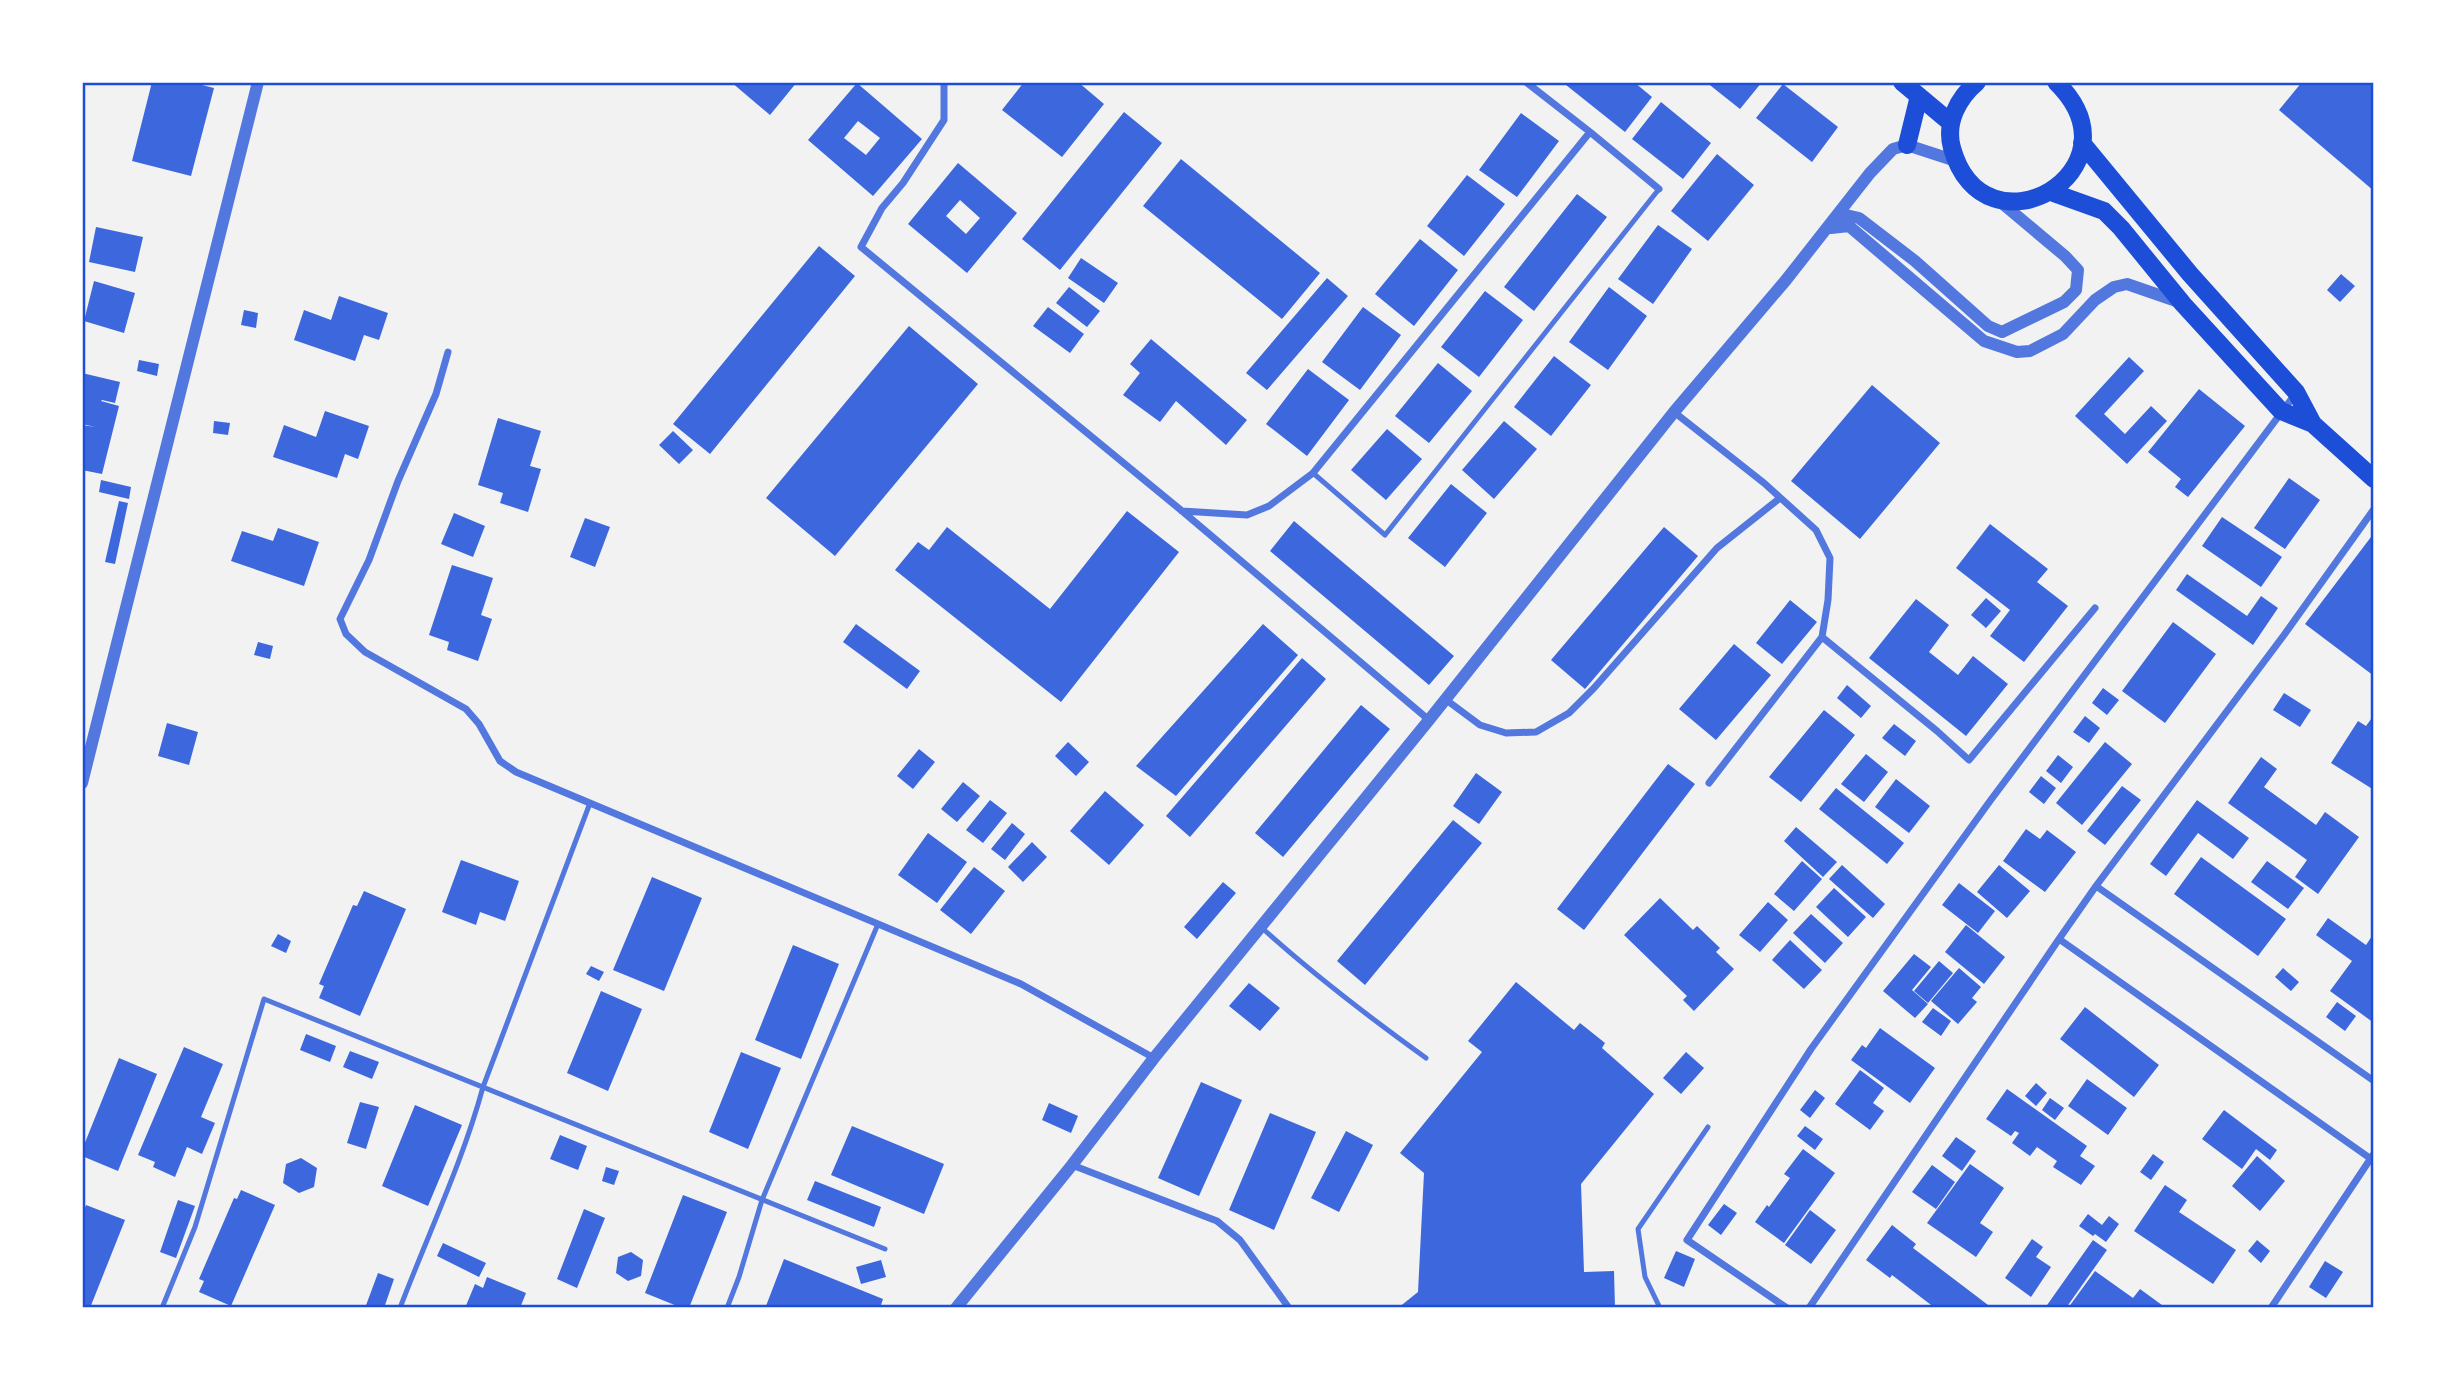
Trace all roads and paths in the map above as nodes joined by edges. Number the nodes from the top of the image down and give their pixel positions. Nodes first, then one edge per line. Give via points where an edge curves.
1 (258, 82) edge
2 (944, 82) edge
3 (1526, 82) edge
4 (1902, 82) edge
5 (1977, 82) edge
6 (2056, 82) edge
7 (1919, 96) junction
8 (1951, 123) junction
9 (1590, 132) junction
10 (2082, 143) junction
11 (1907, 145) junction
12 (1956, 161) junction
13 (1659, 189) joint
14 (2051, 192) junction
15 (1997, 199) junction
16 (1827, 229) junction
17 (2183, 304) junction
18 (449, 352) dead end
19 (2296, 392) junction
20 (2281, 411) junction
21 (1674, 412) junction
22 (2312, 424) junction
23 (1313, 473) junction
24 (2374, 479) edge
25 (1780, 498) junction
26 (2374, 509) edge
27 (1182, 511) junction
28 (2095, 608) dead end
29 (1822, 637) junction
30 (1446, 699) junction
31 (1429, 720) junction
32 (82, 783) edge
33 (1709, 783) dead end
34 (590, 803) junction
35 (2096, 886) junction
36 (878, 924) junction
37 (1262, 928) junction
38 (2059, 940) junction
39 (1154, 1058) junction
40 (1426, 1058) dead end
41 (2374, 1081) edge
42 (483, 1087) junction
43 (1707, 1126) dead end
44 (2373, 1158) edge
45 (1072, 1165) junction
46 (762, 1200) junction
47 (885, 1249) dead end
48 (162, 1308) edge
49 (400, 1308) edge
50 (727, 1308) edge
51 (956, 1308) edge
52 (1289, 1308) edge
53 (1660, 1308) edge
54 (1787, 1308) edge
55 (1809, 1308) edge
56 (2271, 1308) edge

1 - 32 street
2 - 27 street via 944,121 861,247
3 - 9 street
4 - 7 main road
5 - 8 main road via 1957,105
6 - 10 main road via 2077,109
7 - 8 main road
7 - 11 main road
8 - 12 main road
9 - 13 street
9 - 23 street
10 - 14 main road via 2077,163
10 - 19 main road
11 - 12 street
11 - 16 street via 1893,149 1870,173
12 - 15 main road via 1972,184
13 - 23 lane via 1385,535
14 - 15 main road via 2025,201
14 - 17 main road via 2104,211
15 - 16 street via 2078,270 2076,290 2064,302 2002,332 1859,218 1846,215
16 - 17 street via 1849,226 1984,341 2017,352 2030,351 2063,334 2114,287 2127,284
16 - 21 street
17 - 20 main road
18 - 34 street via 369,560 340,619 346,634 365,652 466,709 500,761
19 - 20 street
19 - 22 main road
20 - 22 main road
20 - 54 street via 1835,1015 1687,1240
21 - 25 street
21 - 30 street
22 - 24 main road
23 - 27 street via 1269,506 1247,515
25 - 29 street via 1816,530 1830,558
25 - 30 street via 1717,548 1569,713 1536,732 1506,733 1480,725
26 - 35 street
27 - 31 street
28 - 29 street via 1969,760
29 - 33 street
30 - 31 street
31 - 37 street
34 - 36 street
34 - 42 lane
35 - 38 street
35 - 41 street
36 - 39 street via 1021,984
36 - 46 lane
37 - 39 street
37 - 40 lane
38 - 44 street
38 - 55 street
39 - 45 street
42 - 46 lane
42 - 48 lane via 264,999 195,1227
42 - 49 lane via 445,1200
43 - 53 lane via 1638,1229 1645,1277
44 - 56 street
45 - 51 street
45 - 52 street via 1217,1221 1240,1240
46 - 47 lane
46 - 50 lane

